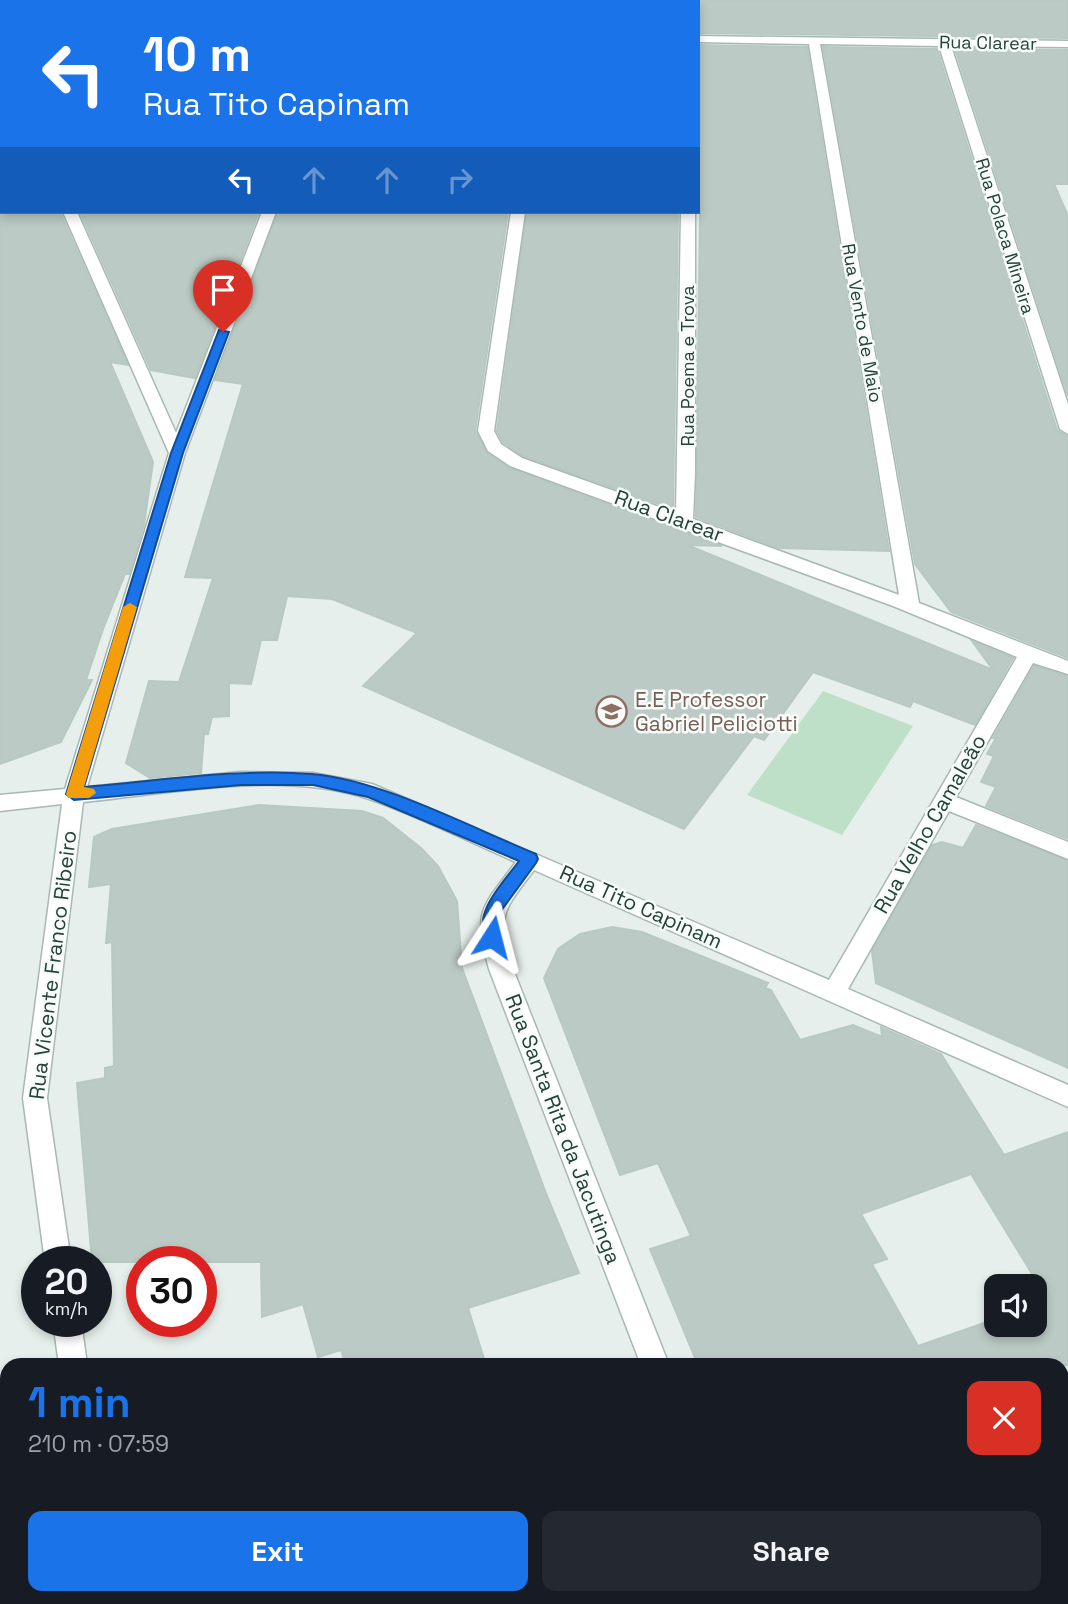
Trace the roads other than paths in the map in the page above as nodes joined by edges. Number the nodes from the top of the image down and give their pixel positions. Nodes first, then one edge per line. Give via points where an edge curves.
1 (700, 39) edge
2 (814, 41) junction
3 (944, 42) junction
4 (1068, 44) edge
5 (71, 214) edge
6 (268, 214) edge
7 (518, 214) edge
8 (688, 214) edge
9 (1068, 429) edge
10 (177, 453) junction
11 (684, 521) junction
12 (910, 606) junction
13 (1027, 656) junction
14 (1068, 668) edge
15 (74, 794) junction
16 (942, 800) junction
17 (0, 803) edge
18 (1068, 850) edge
19 (530, 859) junction
20 (834, 992) junction
21 (1068, 1096) edge
22 (56, 1246) edge
23 (69, 1337) edge
24 (72, 1358) edge
25 (652, 1358) edge

1 - 2 street, Rua Clarear
2 - 3 street, Rua Clarear
2 - 12 street, Rua Vento de Maio
3 - 4 street, Rua Clarear
3 - 9 street, Rua Polaca Mineira
5 - 10 street
6 - 10 street, Rua Vicente Franco Ribeiro
7 - 11 street, Rua Clarear via 486,431 494,447 516,462
8 - 11 street, Rua Poema e Trova
10 - 15 street, Rua Vicente Franco Ribeiro
11 - 12 street, Rua Clarear
12 - 13 street, Rua Clarear
13 - 14 street, Rua Clarear
13 - 16 street, Rua Velho Camaleão
15 - 17 street, Rua Tito Capinam
15 - 19 street, Rua Tito Capinam via 241,779 313,780 372,792
15 - 22 street, Rua Vicente Franco Ribeiro via 35,1098
16 - 18 street
16 - 20 street, Rua Velho Camaleão
19 - 20 street, Rua Tito Capinam
19 - 25 street, Rua Santa Rita da Jacutinga via 493,909 492,937
20 - 21 street, Rua Tito Capinam
23 - 24 street

